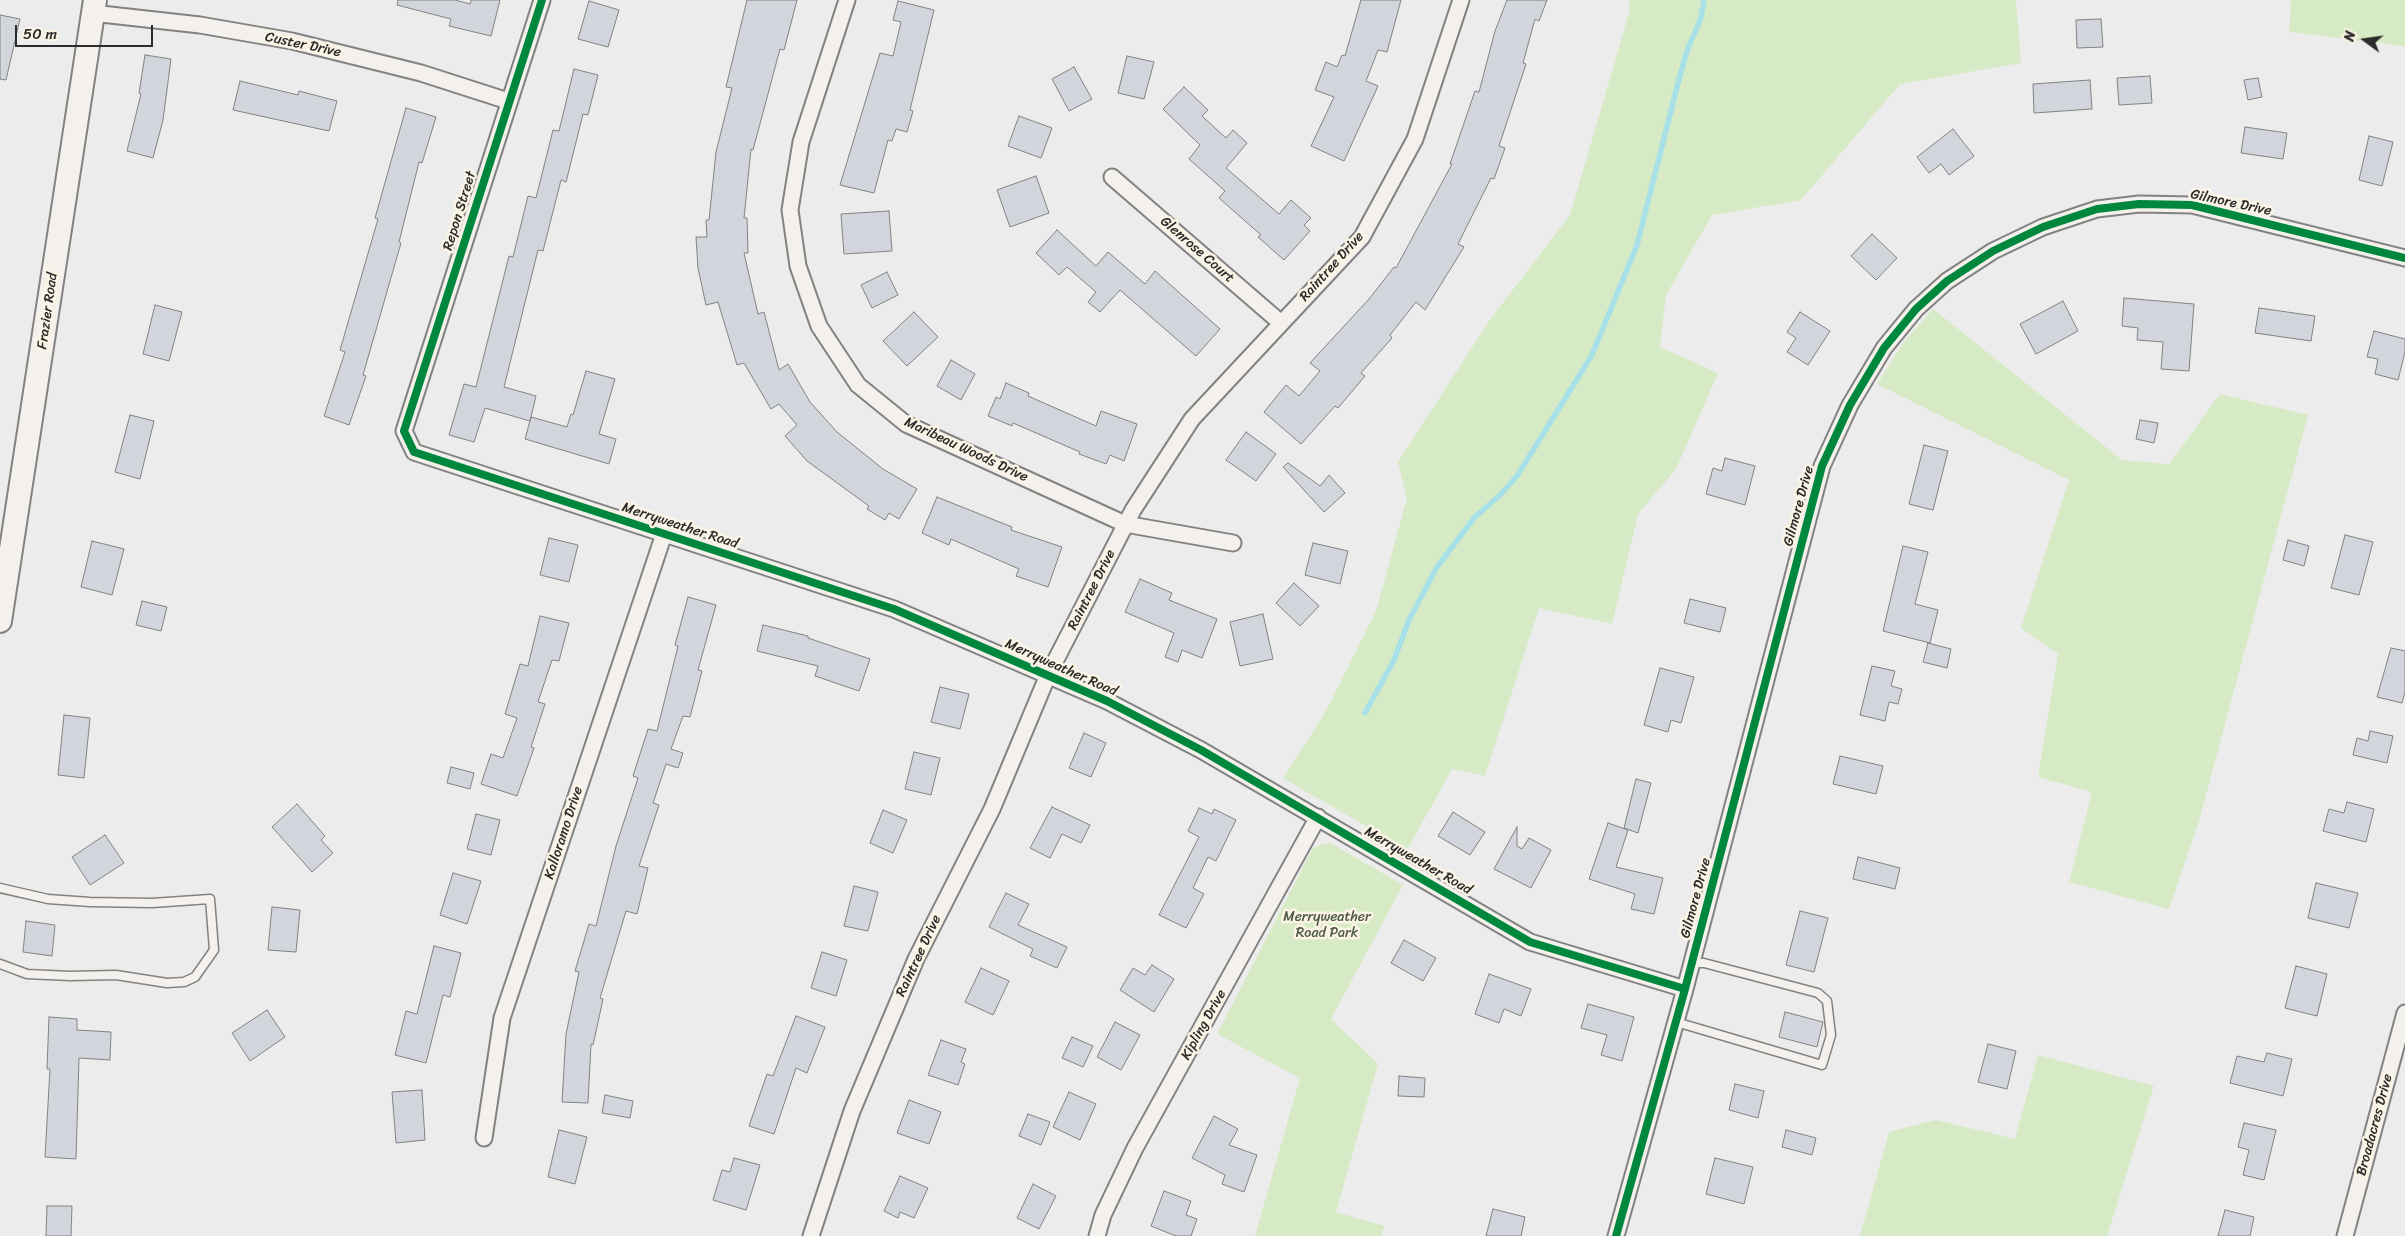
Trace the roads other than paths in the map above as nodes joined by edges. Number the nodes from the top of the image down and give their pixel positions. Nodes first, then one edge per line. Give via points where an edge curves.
1 (542, 0) edge
2 (847, 0) edge
3 (1462, 0) edge
4 (93, 6) edge
5 (508, 101) junction
6 (1112, 176) dead end
7 (2405, 258) edge
8 (1281, 323) junction
9 (404, 431) joint
10 (1126, 524) junction
11 (664, 534) junction
12 (1233, 543) dead end
13 (0, 621) edge
14 (1048, 675) junction
15 (1318, 817) junction
16 (0, 888) edge
17 (1692, 963) junction
18 (0, 964) edge
19 (1685, 988) junction
20 (2405, 1013) edge
21 (1676, 1022) junction
22 (484, 1138) dead end
23 (811, 1236) edge
24 (1097, 1236) edge
25 (1616, 1236) edge
26 (2345, 1236) edge

1 - 5 street, Repon Street
2 - 10 street, Maribeau Woods Drive via 800,142 790,210 798,266 819,326 858,385 906,424
3 - 8 street, Raintree Drive via 1415,139 1362,237
4 - 5 street, Custer Drive via 292,41 421,73
4 - 13 street, Frazier Road
5 - 9 street, Repon Street
6 - 8 street, Glenrose Court
7 - 17 street, Gilmore Drive via 2192,205 2139,204 2097,209 2043,227 1993,251 1948,281 1916,308 1884,348 1850,405 1822,466
8 - 10 street, Raintree Drive via 1192,419
9 - 11 street, Merryweather Road via 414,452
10 - 12 street, Maribeau Woods Drive
10 - 14 street, Raintree Drive
11 - 14 street, Merryweather Road via 894,609
11 - 22 street, Kalloramo Drive via 502,1018
14 - 15 street, Merryweather Road via 1108,701
14 - 23 street, Raintree Drive via 992,809 916,959 852,1111
15 - 19 street, Merryweather Road via 1530,942
15 - 24 street, Kipling Drive via 1135,1148
16 - 18 lane via 48,899 90,902 152,903 210,899 214,950 195,977 184,982 167,983 116,975 27,974
17 - 19 street, Gilmore Drive
17 - 21 lane via 1704,963 1818,993 1827,1001 1832,1035 1822,1065
19 - 21 street, Gilmore Drive
20 - 26 street, Broadacres Drive
21 - 25 street, Gilmore Drive

